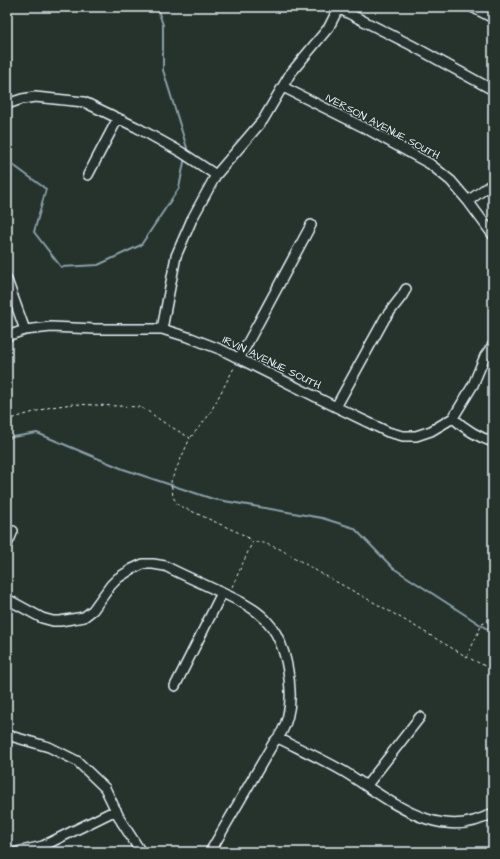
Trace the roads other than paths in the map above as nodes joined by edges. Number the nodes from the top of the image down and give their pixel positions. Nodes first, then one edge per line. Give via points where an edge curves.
1 (338, 7) edge
2 (472, 7) edge
3 (493, 18) edge
4 (283, 87) junction
5 (493, 90) edge
6 (7, 104) edge
7 (118, 118) junction
8 (88, 175) dead end
9 (216, 175) junction
10 (493, 184) edge
11 (468, 201) junction
12 (311, 225) dead end
13 (493, 235) edge
14 (7, 280) edge
15 (406, 289) dead end
16 (162, 329) junction
17 (25, 330) junction
18 (7, 336) edge
19 (493, 345) edge
20 (239, 359) junction
21 (336, 407) junction
22 (452, 418) junction
23 (493, 442) edge
24 (13, 530) dead end
25 (7, 545) edge
26 (225, 594) junction
27 (7, 599) edge
28 (175, 686) dead end
29 (420, 716) dead end
30 (7, 735) edge
31 (278, 738) junction
32 (367, 785) junction
33 (116, 810) junction
34 (493, 813) edge
35 (18, 852) edge
36 (141, 852) edge
37 (210, 852) edge

1 - 4 street via 329,27 290,74
1 - 5 street
2 - 3 street
4 - 9 street via 263,120
4 - 11 street, IVERSON AVENUE SOUTH via 430,164 451,181
6 - 7 street via 35,97 84,102
7 - 8 street
7 - 9 street via 181,152
9 - 16 street via 192,219 176,256
10 - 11 street
11 - 13 street, IVERSON AVENUE SOUTH
12 - 20 street
14 - 17 street
15 - 21 street via 385,318
16 - 17 street, IRVIN AVENUE SOUTH via 51,327
16 - 20 street, IRVIN AVENUE SOUTH via 191,338
17 - 18 street, IRVIN AVENUE SOUTH
19 - 22 street via 485,356 473,385
20 - 21 street, IRVIN AVENUE SOUTH
21 - 22 street, IRVIN AVENUE SOUTH via 388,432 403,436 416,436 431,431
22 - 23 street via 462,427
24 - 25 street
26 - 27 street via 166,566 143,564 118,578 93,610 84,617 53,621 42,618
26 - 28 street
26 - 31 street via 246,604 266,620 279,640 290,679 290,700 287,717
29 - 32 street
30 - 33 street via 49,747 77,761 105,788
31 - 32 street via 332,764
31 - 37 street
32 - 34 street via 392,803 419,817 438,822 472,822
33 - 35 street via 43,846
33 - 36 street

